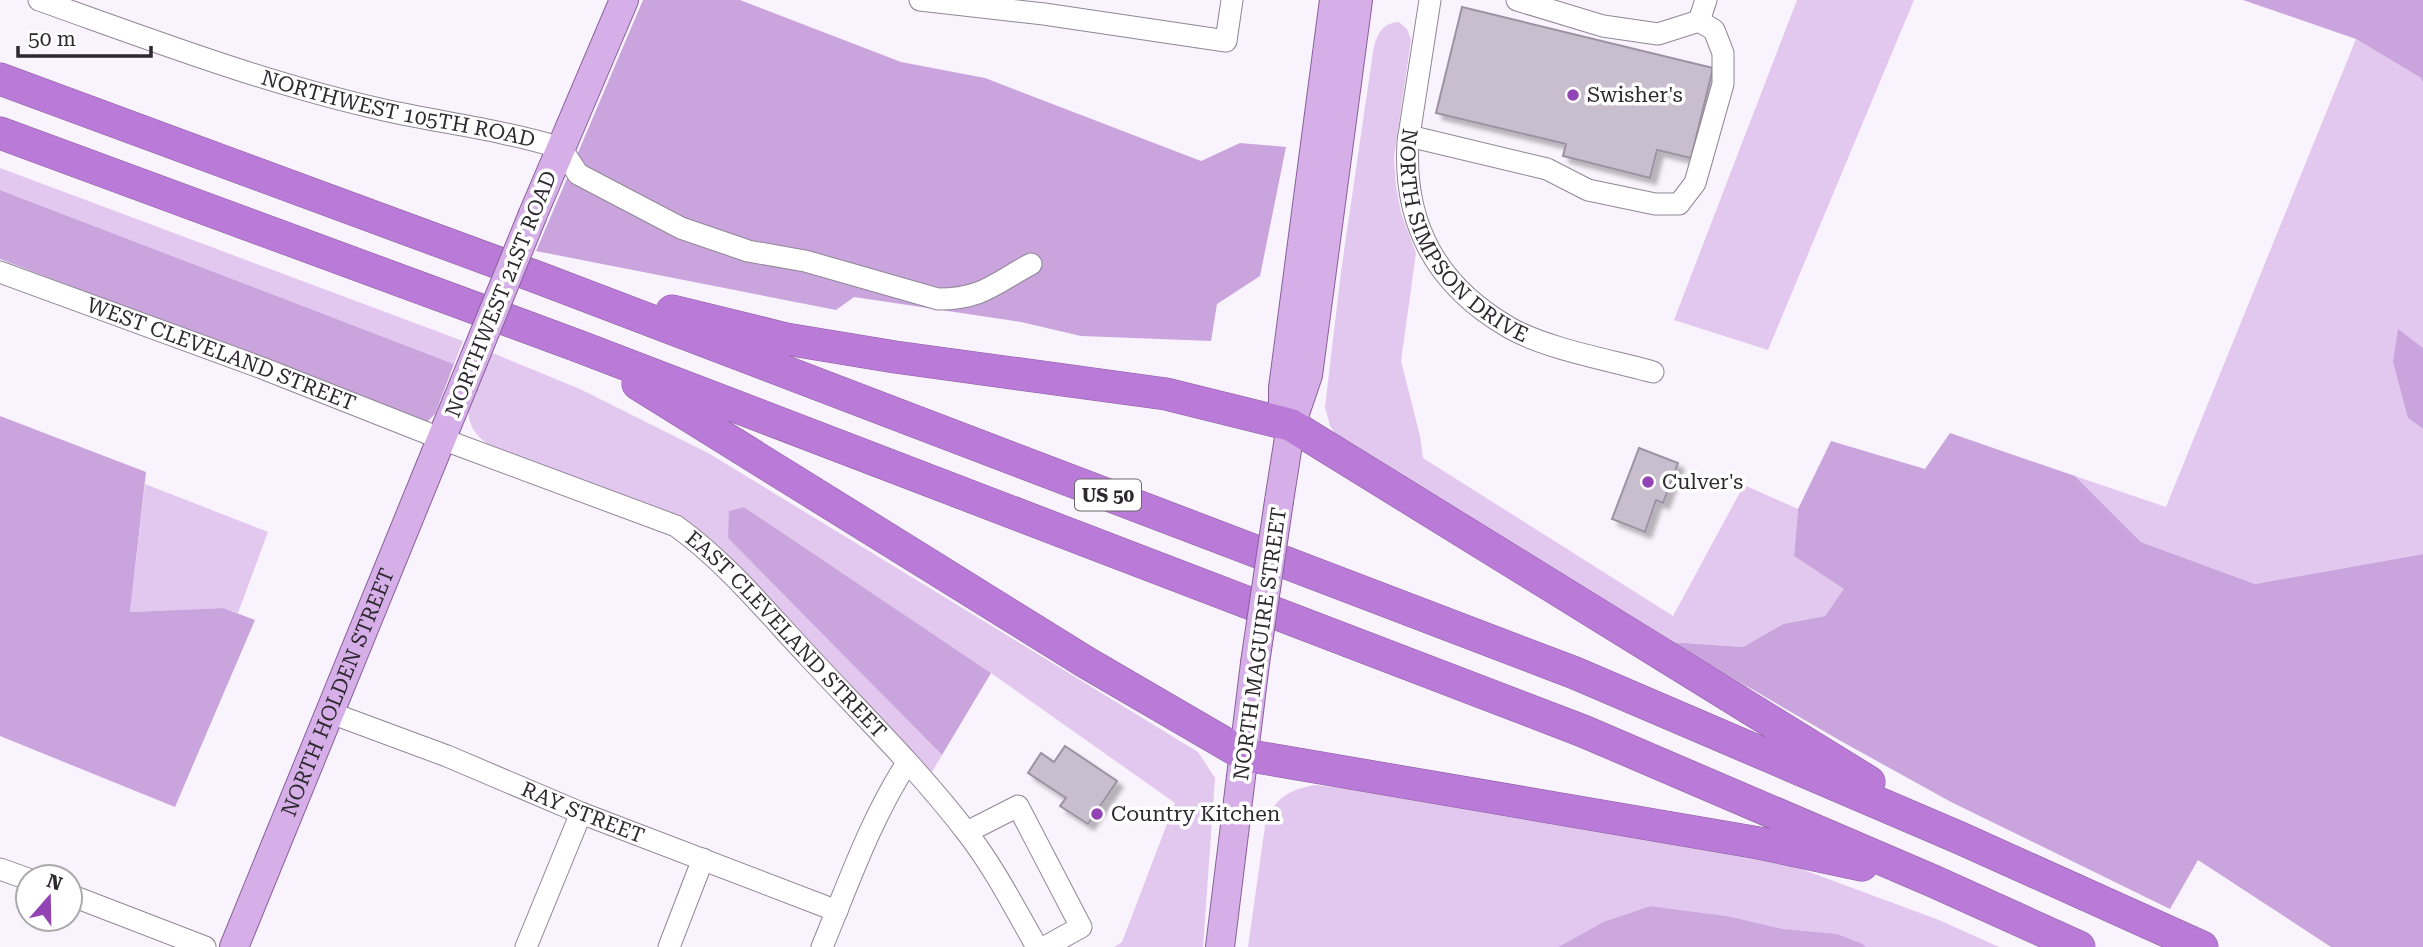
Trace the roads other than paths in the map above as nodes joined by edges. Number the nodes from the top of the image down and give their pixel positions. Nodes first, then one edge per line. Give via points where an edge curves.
1 (39, 0) edge
2 (624, 0) edge
3 (920, 0) edge
4 (1232, 0) edge
5 (1334, 0) edge
6 (1358, 0) edge
7 (1430, 0) edge
8 (1517, 0) edge
9 (1706, 0) edge
10 (1045, 7) edge
11 (1699, 21) junction
12 (0, 79) edge
13 (0, 133) edge
14 (1409, 135) junction
15 (561, 148) junction
16 (1031, 264) dead end
17 (0, 272) edge
18 (541, 279) junction
19 (578, 346) junction
20 (1653, 372) dead end
21 (1292, 425) junction
22 (442, 439) junction
23 (331, 713) junction
24 (1245, 755) junction
25 (907, 763) junction
26 (581, 813) junction
27 (967, 832) junction
28 (1960, 838) junction
29 (703, 859) junction
30 (1933, 881) junction
31 (84, 900) edge
32 (837, 911) junction
33 (205, 947) edge
34 (234, 947) edge
35 (526, 947) edge
36 (669, 947) edge
37 (822, 947) edge
38 (1037, 947) edge
39 (1045, 947) edge
40 (1220, 947) edge
41 (2079, 947) edge
42 (2202, 947) edge

1 - 15 street, NORTHWEST 105TH ROAD via 289,84 384,110
2 - 15 main road
3 - 10 street
4 - 10 street via 1226,41
5 - 21 main road, NORTH MAGUIRE STREET via 1283,388 1283,403
6 - 21 main road, NORTH MAGUIRE STREET via 1308,375
7 - 14 street, NORTH SIMPSON DRIVE
8 - 11 street via 1603,26 1658,34
9 - 11 street
11 - 14 street via 1714,30 1723,53 1723,84 1695,183 1679,204 1655,204 1588,190 1547,169
12 - 18 highway, US 50
13 - 19 highway, US 50
14 - 20 street, NORTH SIMPSON DRIVE via 1407,162 1415,218 1424,243 1460,292 1510,328 1533,338
15 - 16 street via 578,174 681,229 916,294 938,299 974,295
15 - 22 main road, NORTHWEST 21ST ROAD, bridge
17 - 22 street, WEST CLEVELAND STREET
18 - 21 highway via 786,339 1166,394
18 - 28 highway, US 50 via 1575,673
19 - 24 highway via 1087,663
19 - 30 highway, US 50 via 1583,730
21 - 24 main road, NORTH MAGUIRE STREET, bridge
21 - 28 highway
22 - 23 main road, NORTH HOLDEN STREET
22 - 25 street, EAST CLEVELAND STREET via 676,526 737,579
23 - 26 street, RAY STREET
23 - 34 main road, NORTH HOLDEN STREET
24 - 30 highway via 1759,843
24 - 40 main road, NORTH MAGUIRE STREET
25 - 27 street, EAST CLEVELAND STREET
25 - 32 street via 872,827
26 - 29 street, RAY STREET
26 - 35 street
27 - 38 street, EAST CLEVELAND STREET
27 - 39 street via 1018,806 1081,927
28 - 42 highway, US 50
29 - 32 street, RAY STREET
29 - 36 street
30 - 41 highway, US 50
31 - 33 street
32 - 37 street

